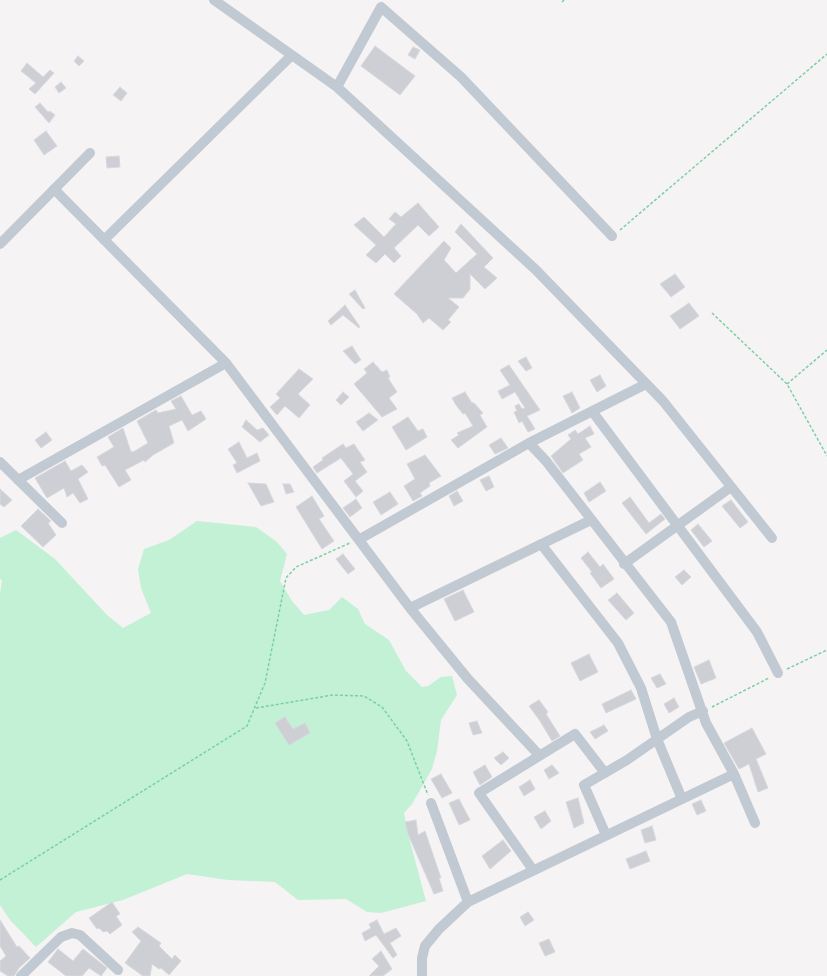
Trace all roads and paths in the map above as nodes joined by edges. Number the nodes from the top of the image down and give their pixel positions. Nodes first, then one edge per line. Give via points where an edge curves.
1 (214, 0) edge
2 (564, 0) edge
3 (562, 2) dead end
4 (827, 54) edge
5 (292, 55) junction
6 (338, 87) junction
7 (90, 153) dead end
8 (54, 189) junction
9 (612, 236) joint
10 (104, 240) junction
11 (0, 244) edge
12 (712, 313) dead end
13 (827, 350) edge
14 (226, 363) junction
15 (646, 384) junction
16 (787, 384) junction
17 (592, 411) junction
18 (529, 443) junction
19 (827, 456) edge
20 (0, 462) edge
21 (18, 480) junction
22 (731, 487) junction
23 (591, 520) junction
24 (62, 523) dead end
25 (678, 526) junction
26 (772, 538) dead end
27 (360, 539) junction
28 (541, 544) junction
29 (624, 564) junction
30 (410, 608) junction
31 (827, 650) edge
32 (778, 674) junction
33 (256, 708) junction
34 (703, 711) junction
35 (657, 739) junction
36 (539, 755) junction
37 (605, 773) junction
38 (734, 774) junction
39 (682, 799) junction
40 (431, 803) joint
41 (756, 823) dead end
42 (606, 835) junction
43 (533, 870) junction
44 (0, 880) edge
45 (468, 902) junction
46 (118, 970) dead end
47 (21, 976) edge
48 (422, 976) edge

1 - 5 street
2 - 3 path
4 - 9 path
5 - 6 street
5 - 10 street
6 - 9 street via 381,7 461,77
6 - 15 street via 536,270
7 - 8 street
8 - 10 street
8 - 11 street
10 - 14 street
12 - 16 path
13 - 16 path
14 - 21 street
14 - 27 street
15 - 17 street
15 - 22 street via 663,401
16 - 19 path
17 - 18 street
17 - 25 street
18 - 23 street
18 - 27 street
20 - 21 street
21 - 24 street
22 - 25 street
22 - 26 street
23 - 28 street
23 - 29 street
25 - 29 street
25 - 32 street via 757,632
27 - 30 street
27 - 33 path via 296,567 286,578 265,683
28 - 30 street
28 - 35 street via 618,643 641,688
29 - 34 street via 671,622
30 - 36 street via 468,679
31 - 32 path
32 - 34 path
33 - 40 path via 332,695 364,696 382,707 407,741
33 - 44 path via 247,726
34 - 35 street via 689,717
34 - 38 street via 706,723
35 - 37 street
35 - 39 street
36 - 37 street via 575,734
36 - 43 street via 479,793
37 - 42 street via 584,785
38 - 39 street
38 - 41 street
39 - 42 street
40 - 45 street
42 - 43 street
43 - 45 street
45 - 48 street via 425,946
46 - 47 street via 80,935 72,933 61,937

